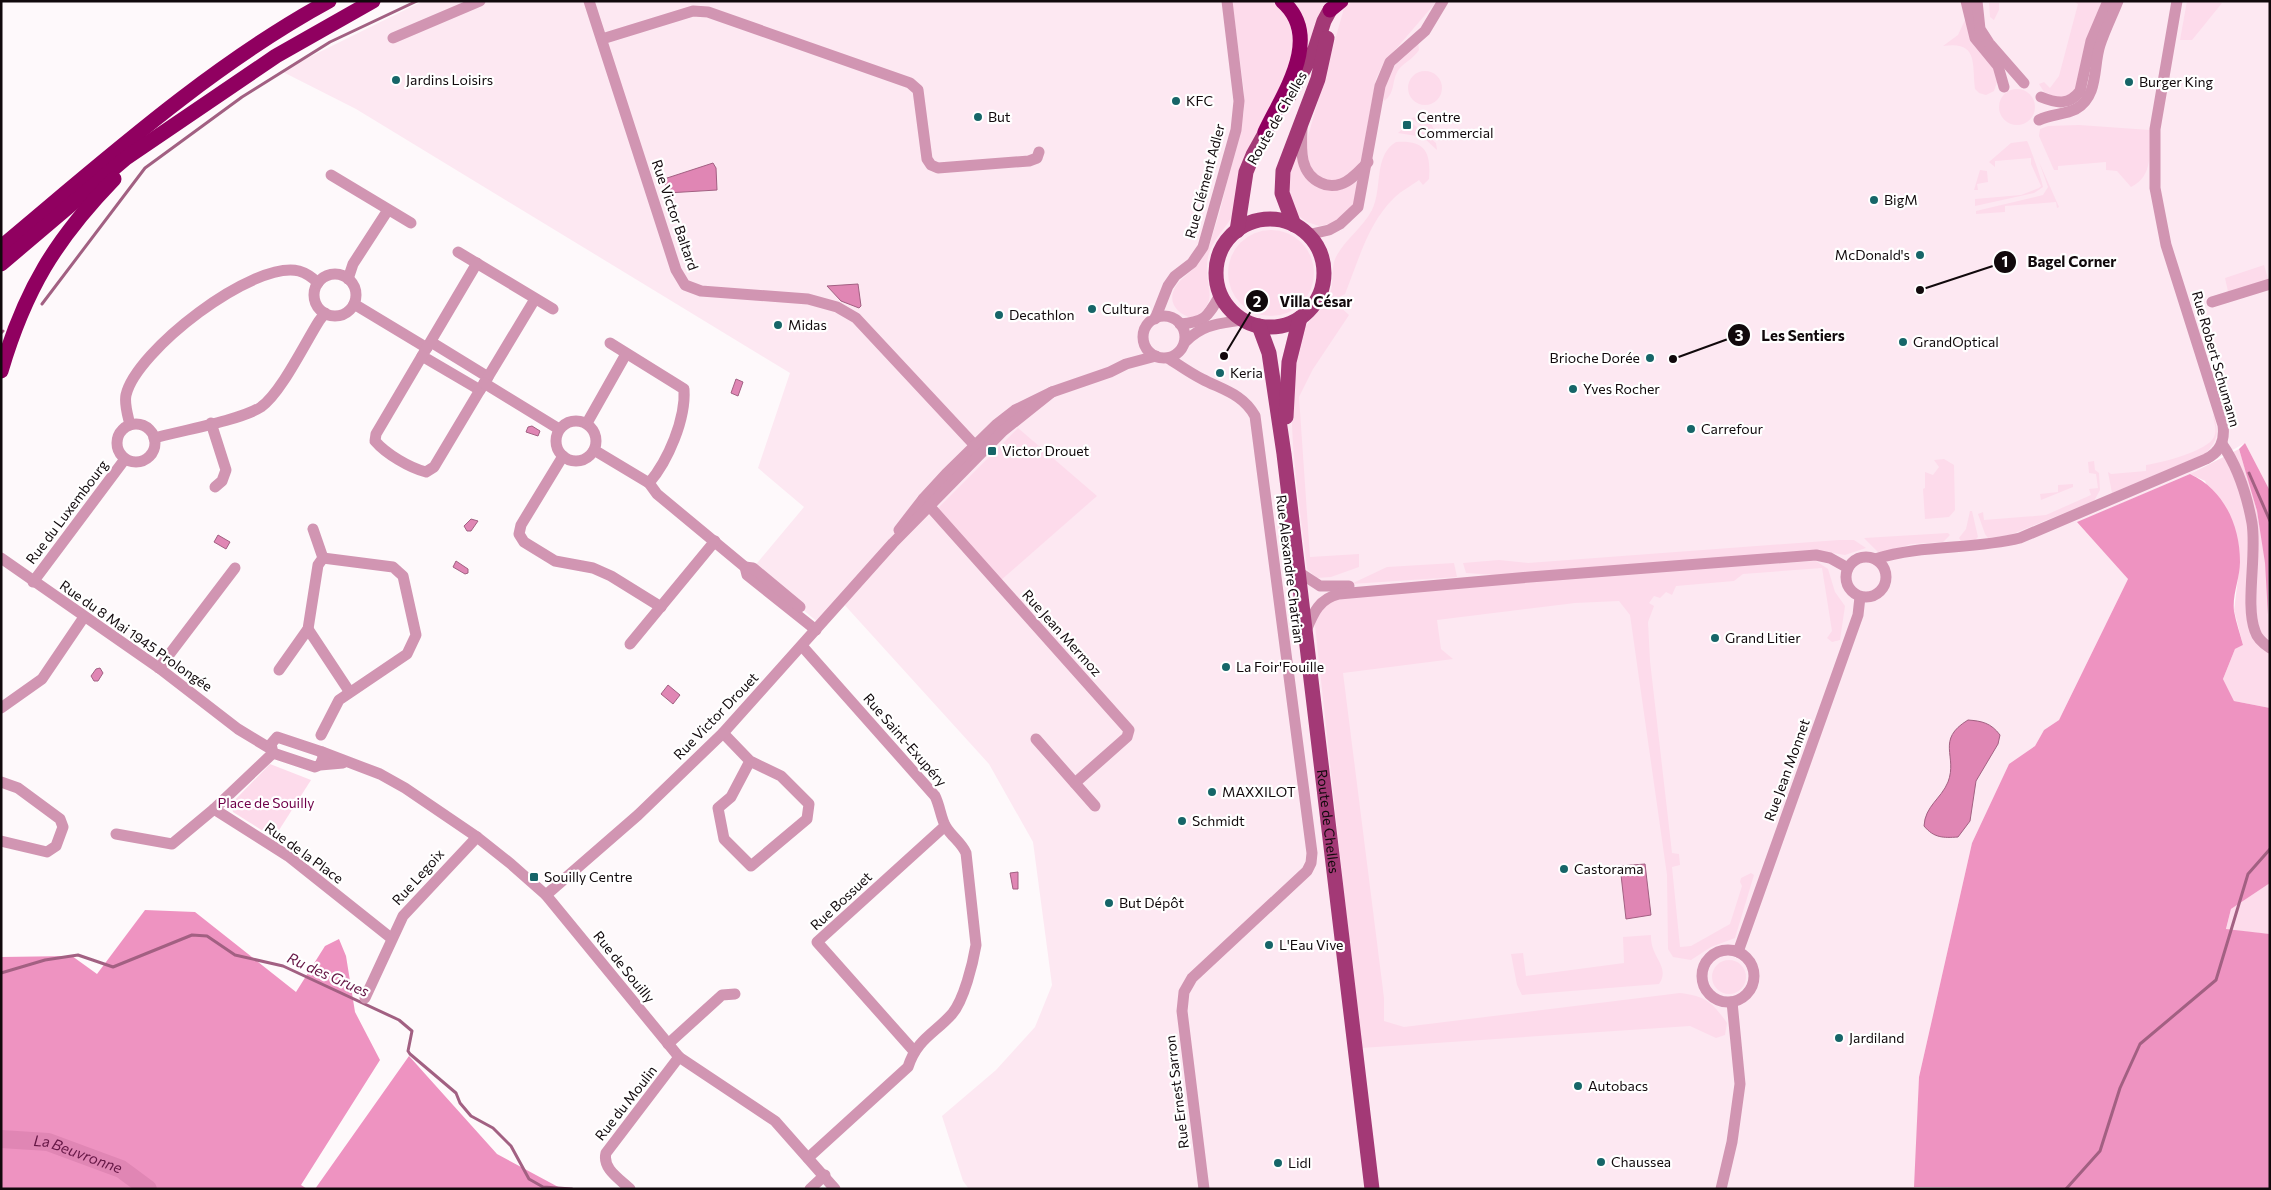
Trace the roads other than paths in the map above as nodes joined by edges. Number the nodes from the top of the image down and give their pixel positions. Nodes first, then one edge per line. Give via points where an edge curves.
1 (329, 1) edge
2 (373, 1) edge
3 (480, 1) edge
4 (589, 1) edge
5 (1228, 1) edge
6 (1282, 1) edge
7 (1443, 1) edge
8 (1966, 1) edge
9 (1977, 1) edge
10 (2108, 1) edge
11 (2118, 1) edge
12 (2176, 1) edge
13 (1335, 4) edge
14 (393, 38) dead end
15 (602, 39) junction
16 (2024, 83) dead end
17 (2004, 87) dead end
18 (2040, 97) dead end
19 (1303, 119) junction
20 (2039, 120) dead end
21 (1265, 132) junction
22 (1039, 152) dead end
23 (126, 158) junction
24 (1368, 162) junction
25 (331, 175) dead end
26 (388, 210) junction
27 (412, 223) dead end
28 (1294, 225) junction
29 (1236, 231) junction
30 (1307, 235) junction
31 (1, 247) edge
32 (458, 252) dead end
33 (476, 263) junction
34 (1, 264) edge
35 (348, 279) junction
36 (318, 283) junction
37 (2270, 284) edge
38 (1165, 295) junction
39 (1220, 295) junction
40 (535, 299) junction
41 (2212, 302) dead end
42 (354, 304) junction
43 (553, 309) dead end
44 (325, 314) junction
45 (1155, 318) junction
46 (1300, 318) junction
47 (1242, 320) junction
48 (1177, 321) junction
49 (1259, 326) junction
50 (610, 343) dead end
51 (1144, 343) junction
52 (1183, 346) junction
53 (426, 349) junction
54 (626, 354) junction
55 (1156, 356) junction
56 (1168, 358) junction
57 (1126, 364) junction
58 (1, 371) edge
59 (1190, 371) junction
60 (484, 383) junction
61 (211, 423) junction
62 (587, 424) junction
63 (130, 425) junction
64 (559, 430) junction
65 (154, 438) junction
66 (2222, 444) junction
67 (978, 449) junction
68 (594, 450) junction
69 (1284, 454) junction
70 (564, 456) junction
71 (125, 459) junction
72 (649, 483) junction
73 (215, 487) dead end
74 (926, 502) junction
75 (314, 529) dead end
76 (715, 541) junction
77 (1900, 553) junction
78 (3, 558) edge
79 (323, 558) junction
80 (1875, 559) junction
81 (234, 568) dead end
82 (1848, 568) junction
83 (1297, 571) junction
84 (1886, 575) junction
85 (1530, 577) junction
86 (33, 582) junction
87 (1860, 597) junction
88 (661, 607) junction
89 (84, 617) junction
90 (818, 627) junction
91 (308, 629) junction
92 (1305, 635) junction
93 (630, 644) dead end
94 (802, 646) junction
95 (2270, 648) edge
96 (159, 668) junction
97 (279, 670) dead end
98 (349, 691) junction
99 (1, 708) edge
100 (723, 733) junction
101 (249, 735) junction
102 (277, 737) junction
103 (1036, 739) dead end
104 (272, 751) junction
105 (317, 751) junction
106 (750, 761) junction
107 (347, 763) junction
108 (320, 765) junction
109 (1, 782) edge
110 (1075, 783) junction
111 (1095, 806) dead end
112 (214, 809) junction
113 (945, 826) junction
114 (116, 834) dead end
115 (477, 837) junction
116 (1, 841) edge
117 (546, 895) junction
118 (391, 938) junction
119 (1738, 952) junction
120 (1184, 992) joint
121 (735, 994) dead end
122 (365, 998) dead end
123 (1732, 1002) junction
124 (668, 1044) junction
125 (913, 1050) junction
126 (679, 1057) junction
127 (808, 1158) junction
128 (825, 1175) junction
129 (630, 1189) edge
130 (810, 1189) edge
131 (835, 1189) edge
132 (1204, 1189) edge
133 (1372, 1189) edge
134 (1721, 1189) edge

1 - 31 highway via 257,45 173,107
2 - 23 highway via 276,56
3 - 14 street
4 - 15 street, Rue Victor Baltard
5 - 38 street, Rue Clément Adler via 1239,101 1236,130 1203,247 1192,263 1175,276
6 - 21 highway via 1299,25 1302,42 1299,61
7 - 24 street via 1425,31 1390,62 1380,86
8 - 17 street via 1975,38 1998,66
9 - 16 street via 1980,29
10 - 18 street via 2092,41 2076,97 2064,103
11 - 20 street via 2100,47 2089,96 2075,109
12 - 66 street, Rue Robert Schumann via 2155,129 2155,188 2166,245 2223,426
13 - 19 main road, Route de Chelles via 1318,79
13 - 21 main road, Route de Chelles via 1302,76
15 - 22 street via 693,11 708,12 910,82 918,90 927,159 938,168 1029,161 1037,158
15 - 67 street, Rue Victor Baltard via 676,270 686,285 701,291 808,299 836,307 856,318
19 - 24 street via 1302,159 1318,182 1340,185
19 - 28 main road, Route de Chelles via 1281,183
21 - 29 main road, Route de Chelles via 1246,172
23 - 34 highway
23 - 58 highway via 118,176 56,247 32,286
24 - 30 street via 1361,198 1354,213 1329,230
25 - 26 street
26 - 27 street
26 - 35 street via 353,264
28 - 29 main road via 1260,220
28 - 30 main road
29 - 39 main road via 1226,241 1217,260
30 - 46 main road via 1322,258 1324,277 1319,296
32 - 33 street
33 - 40 street
33 - 53 street
35 - 36 street via 329,275
35 - 42 street via 355,290
36 - 44 street via 316,303
36 - 63 street via 298,271 283,271 254,280 192,315 160,346 131,383 126,396
37 - 41 street
38 - 45 street, Rue Clément Adler
38 - 48 street
39 - 47 main road
39 - 48 street via 1206,318 1195,323
40 - 43 street
40 - 60 street
42 - 44 street via 338,316
42 - 53 street
44 - 61 street via 274,395 261,407
45 - 48 street via 1164,316
45 - 51 street, Rue Victor Drouet via 1145,329
46 - 49 main road via 1280,326
46 - 69 main road, Route de Chelles via 1289,362
47 - 49 main road
47 - 52 street via 1210,325 1196,331
48 - 52 street via 1185,336
49 - 69 main road, Route de Chelles via 1269,353
50 - 54 street
51 - 55 street
51 - 57 street, Rue Victor Drouet
52 - 56 street
52 - 59 street
53 - 60 street
53 - 60 street via 376,434 375,441 418,470 426,472 434,467
54 - 62 street
54 - 72 street via 684,389 685,406 663,466
55 - 56 street, Rue Victor Drouet
55 - 57 street, Rue Victor Drouet
56 - 59 street, Rue Alexandre Chatrian
57 - 67 street, Rue Victor Drouet via 1052,392
59 - 120 street, Rue Alexandre Chatrian via 1237,394 1255,416 1312,853 1307,871 1192,978
60 - 64 street
61 - 65 street
61 - 73 street via 226,470 222,481
62 - 64 street via 575,420
62 - 68 street via 595,432
63 - 65 street via 142,426
63 - 71 street via 120,432 116,444
64 - 70 street via 557,446
65 - 71 street via 153,451 144,461
66 - 77 street, Rue Robert Schumann via 2214,455 2206,459 2020,538
66 - 95 street via 2238,474 2252,522 2252,620 2255,633
67 - 74 street, Rue Victor Drouet
68 - 70 street via 580,460
68 - 72 street
69 - 83 main road, Route de Chelles
70 - 88 street via 521,525 519,534 524,542 555,561 593,568 611,576
71 - 86 street, Rue du Luxembourg
72 - 76 street via 657,494
74 - 90 street, Rue Victor Drouet
74 - 110 street, Rue Jean Mermoz via 1129,730 1128,737
75 - 79 street
76 - 88 street
76 - 90 street via 744,567 753,568
77 - 80 street, Rue Robert Schumann
77 - 84 street
78 - 86 street, Rue du 8 Mai 1945 Prolongée
79 - 91 street via 318,565
79 - 98 street via 393,567 403,576 416,635 407,654
80 - 82 street via 1863,557
80 - 84 street
81 - 96 street
82 - 85 street via 1816,555
82 - 87 street via 1847,585
83 - 85 street via 1320,586 1338,587
83 - 92 main road, Route de Chelles
84 - 87 street via 1884,588 1879,593
85 - 92 street via 1328,597 1316,609
86 - 89 street, Rue du 8 Mai 1945 Prolongée
87 - 119 street, Rue Jean Monnet via 1858,615
88 - 93 street
89 - 96 street, Rue du 8 Mai 1945 Prolongée
89 - 99 street via 42,678
90 - 94 street, Rue Victor Drouet
91 - 97 street
91 - 98 street
92 - 133 main road, Route de Chelles
94 - 100 street, Rue Victor Drouet
94 - 113 street, Rue Saint-Exupéry via 935,796 942,808
96 - 101 street, Rue du 8 Mai 1945 Prolongée
98 - 105 street via 339,700 320,736
100 - 106 street
100 - 117 street, Rue Victor Drouet via 638,815
101 - 102 street, Rue de Souilly
101 - 104 street, Rue du 8 Mai 1945 Prolongée
102 - 104 street via 271,744
102 - 105 street, Rue de Souilly
103 - 110 street
104 - 108 street, Rue du 8 Mai 1945 Prolongée via 315,767
104 - 112 street
105 - 107 street, Rue de Souilly
105 - 108 street via 323,758
106 - 106 street via 781,776 809,804 807,819 751,866 724,839 718,808 731,797
107 - 108 street, Rue du 8 Mai 1945 Prolongée
107 - 115 street, Rue de Souilly via 380,774
109 - 116 street via 18,788 60,819 63,827 56,846 48,852
110 - 111 street
112 - 114 street via 172,844
112 - 118 street, Rue de la Place via 288,856
113 - 125 street, Rue Saint-Exupéry via 966,853 976,945 960,1001 953,1013
113 - 125 street, Rue Bossuet via 817,942
115 - 117 street, Rue de Souilly
115 - 118 street, Rue Legoix via 403,916
117 - 124 street, Rue de Souilly
118 - 122 street, Rue Legoix
119 - 123 street via 1750,962 1755,977 1750,991
119 - 123 street via 1714,954 1702,974 1704,986 1712,996
120 - 132 street, Rue Ernest Sarron via 1182,1011
121 - 124 street via 722,996
123 - 134 street via 1740,1084
124 - 126 street, Rue de Souilly
125 - 127 street, Rue Saint-Exupéry via 908,1067
126 - 127 street, Rue de Souilly via 775,1121
126 - 129 street, Rue du Moulin via 606,1153 607,1167
127 - 128 street, Rue de Souilly
128 - 130 street
128 - 131 street, Rue de Souilly

